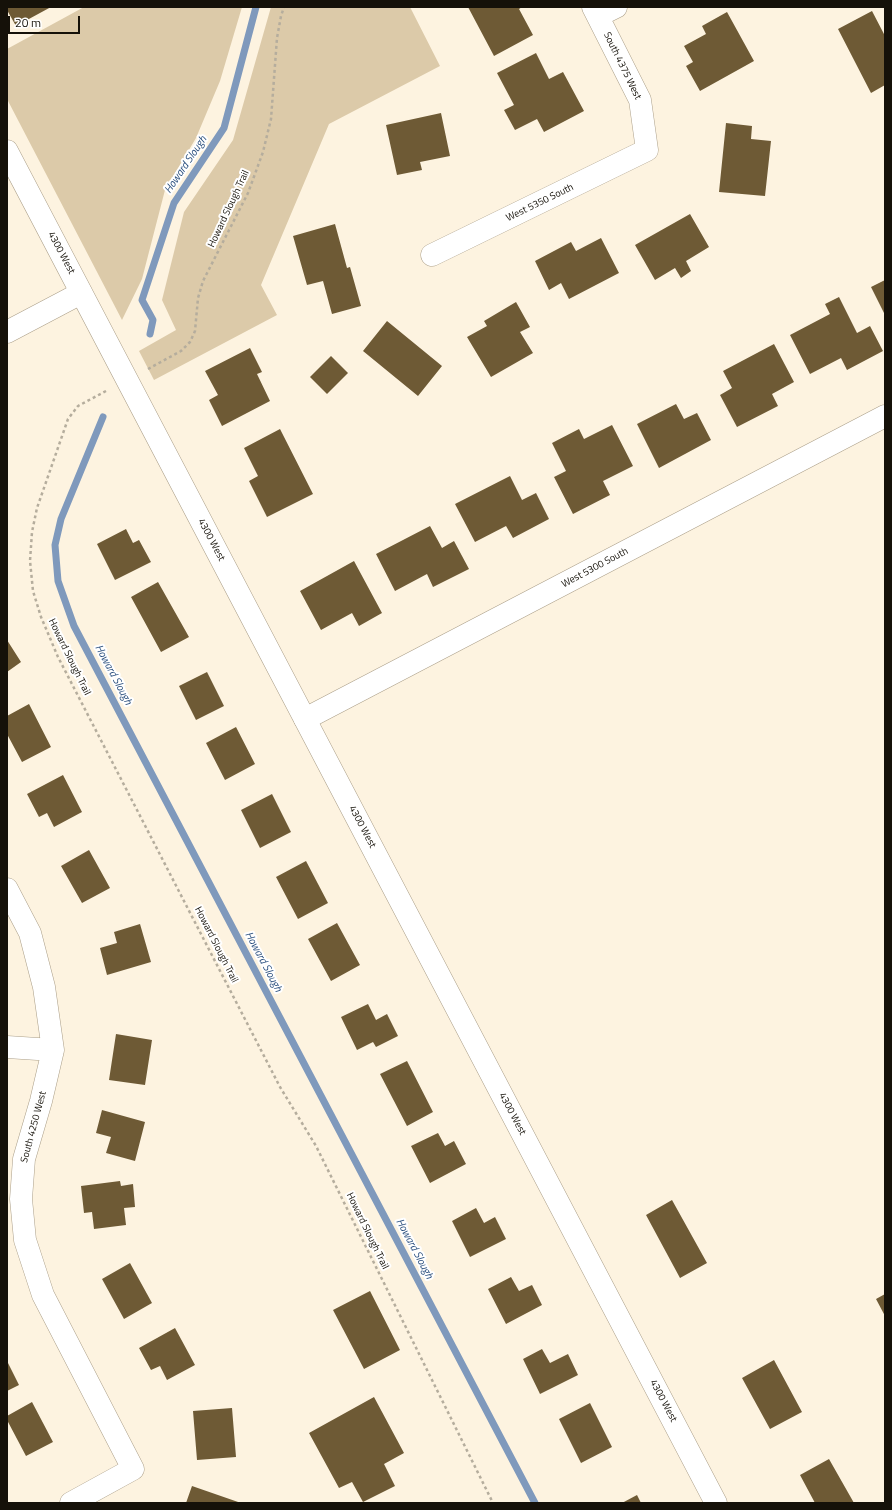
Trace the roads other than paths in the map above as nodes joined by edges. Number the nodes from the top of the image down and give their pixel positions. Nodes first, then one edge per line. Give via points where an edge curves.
1 (602, 10) edge
2 (647, 150) joint
3 (7, 151) edge
4 (432, 255) dead end
5 (81, 293) junction
6 (7, 332) edge
7 (885, 416) edge
8 (305, 719) junction
9 (7, 889) edge
10 (7, 1047) edge
11 (52, 1050) junction
12 (71, 1503) edge
13 (716, 1503) edge

1 - 2 street, South 4375 West via 640,100
2 - 4 street, West 5350 South
3 - 5 street, 4300 West
5 - 6 street
5 - 8 street, 4300 West
7 - 8 street, West 5300 South
8 - 13 street, 4300 West
9 - 11 street, South 4250 West via 30,933 44,987
10 - 11 street
11 - 12 street, South 4250 West via 42,1101 24,1159 21,1198 25,1240 43,1294 133,1469

